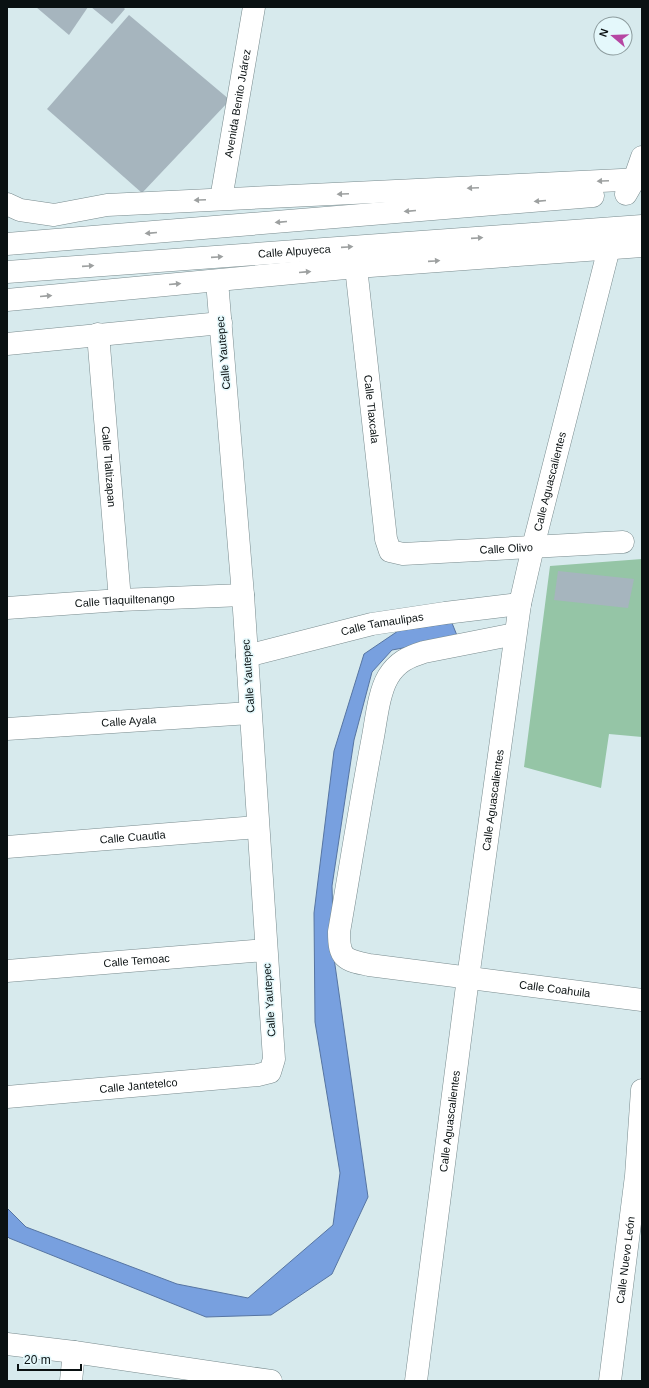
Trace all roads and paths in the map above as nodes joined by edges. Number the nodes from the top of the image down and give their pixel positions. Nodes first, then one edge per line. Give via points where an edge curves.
1 (254, 7) edge
2 (642, 157) edge
3 (636, 186) edge
4 (220, 199) junction
5 (7, 204) edge
6 (642, 226) edge
7 (616, 228) junction
8 (7, 244) edge
9 (642, 246) edge
10 (609, 248) junction
11 (356, 267) junction
12 (7, 272) edge
13 (217, 281) junction
14 (7, 300) edge
15 (221, 323) junction
16 (98, 334) junction
17 (7, 344) edge
18 (623, 542) dead end
19 (533, 547) junction
20 (390, 551) joint
21 (243, 595) junction
22 (120, 600) junction
23 (520, 604) junction
24 (7, 608) edge
25 (515, 634) junction
26 (247, 656) junction
27 (250, 714) junction
28 (7, 729) edge
29 (258, 827) junction
30 (7, 847) edge
31 (266, 950) junction
32 (7, 971) edge
33 (468, 978) junction
34 (642, 1000) edge
35 (270, 1072) joint
36 (642, 1090) edge
37 (7, 1097) edge
38 (7, 1344) edge
39 (74, 1352) junction
40 (249, 1380) edge
41 (71, 1381) edge
42 (271, 1381) edge
43 (416, 1381) edge
44 (610, 1381) edge

1 - 4 street, Avenida Benito Juárez
2 - 3 street
3 -> 4 street
3 -> 8 street via 578,197
4 -> 5 street via 106,205 54,215 20,210
6 - 7 street, Calle Alpuyeca
7 - 10 street, Calle Aguascalientes
12 -> 7 street, Calle Alpuyeca
9 - 10 street
11 -> 10 street
10 - 19 street, Calle Aguascalientes
13 -> 11 street
11 - 20 street, Calle Tlaxcala via 386,539
14 -> 13 street
13 - 15 street, Calle Yautepec
15 - 16 street
15 - 21 street, Calle Yautepec
16 - 17 street
16 - 22 street, Calle Tlaltizapan
18 - 19 street, Calle Olivo
19 - 20 street, Calle Olivo via 403,554
19 - 23 street, Calle Aguascalientes
21 - 22 street, Calle Tlaquiltenango
21 - 26 street, Calle Yautepec
22 - 24 street, Calle Tlaquiltenango
23 - 25 street, Calle Aguascalientes
23 - 26 street, Calle Tamaulipas via 445,612 372,624
25 - 33 street, Calle Aguascalientes
25 - 33 street, Calle Coahuila via 411,656 402,660 387,679 381,695 361,798 339,932 341,954 353,962
26 - 27 street, Calle Yautepec
27 - 28 street, Calle Ayala
27 - 29 street, Calle Yautepec
29 - 30 street, Calle Cuautla
29 - 31 street, Calle Yautepec
31 - 32 street, Calle Temoac
31 - 35 street, Calle Yautepec via 274,1059
33 - 34 street, Calle Coahuila
33 - 43 street, Calle Aguascalientes
35 - 37 street, Calle Jantetelco
36 - 44 street, Calle Nuevo León via 636,1176
38 - 39 street
39 - 40 street
39 - 41 street
40 - 42 street

